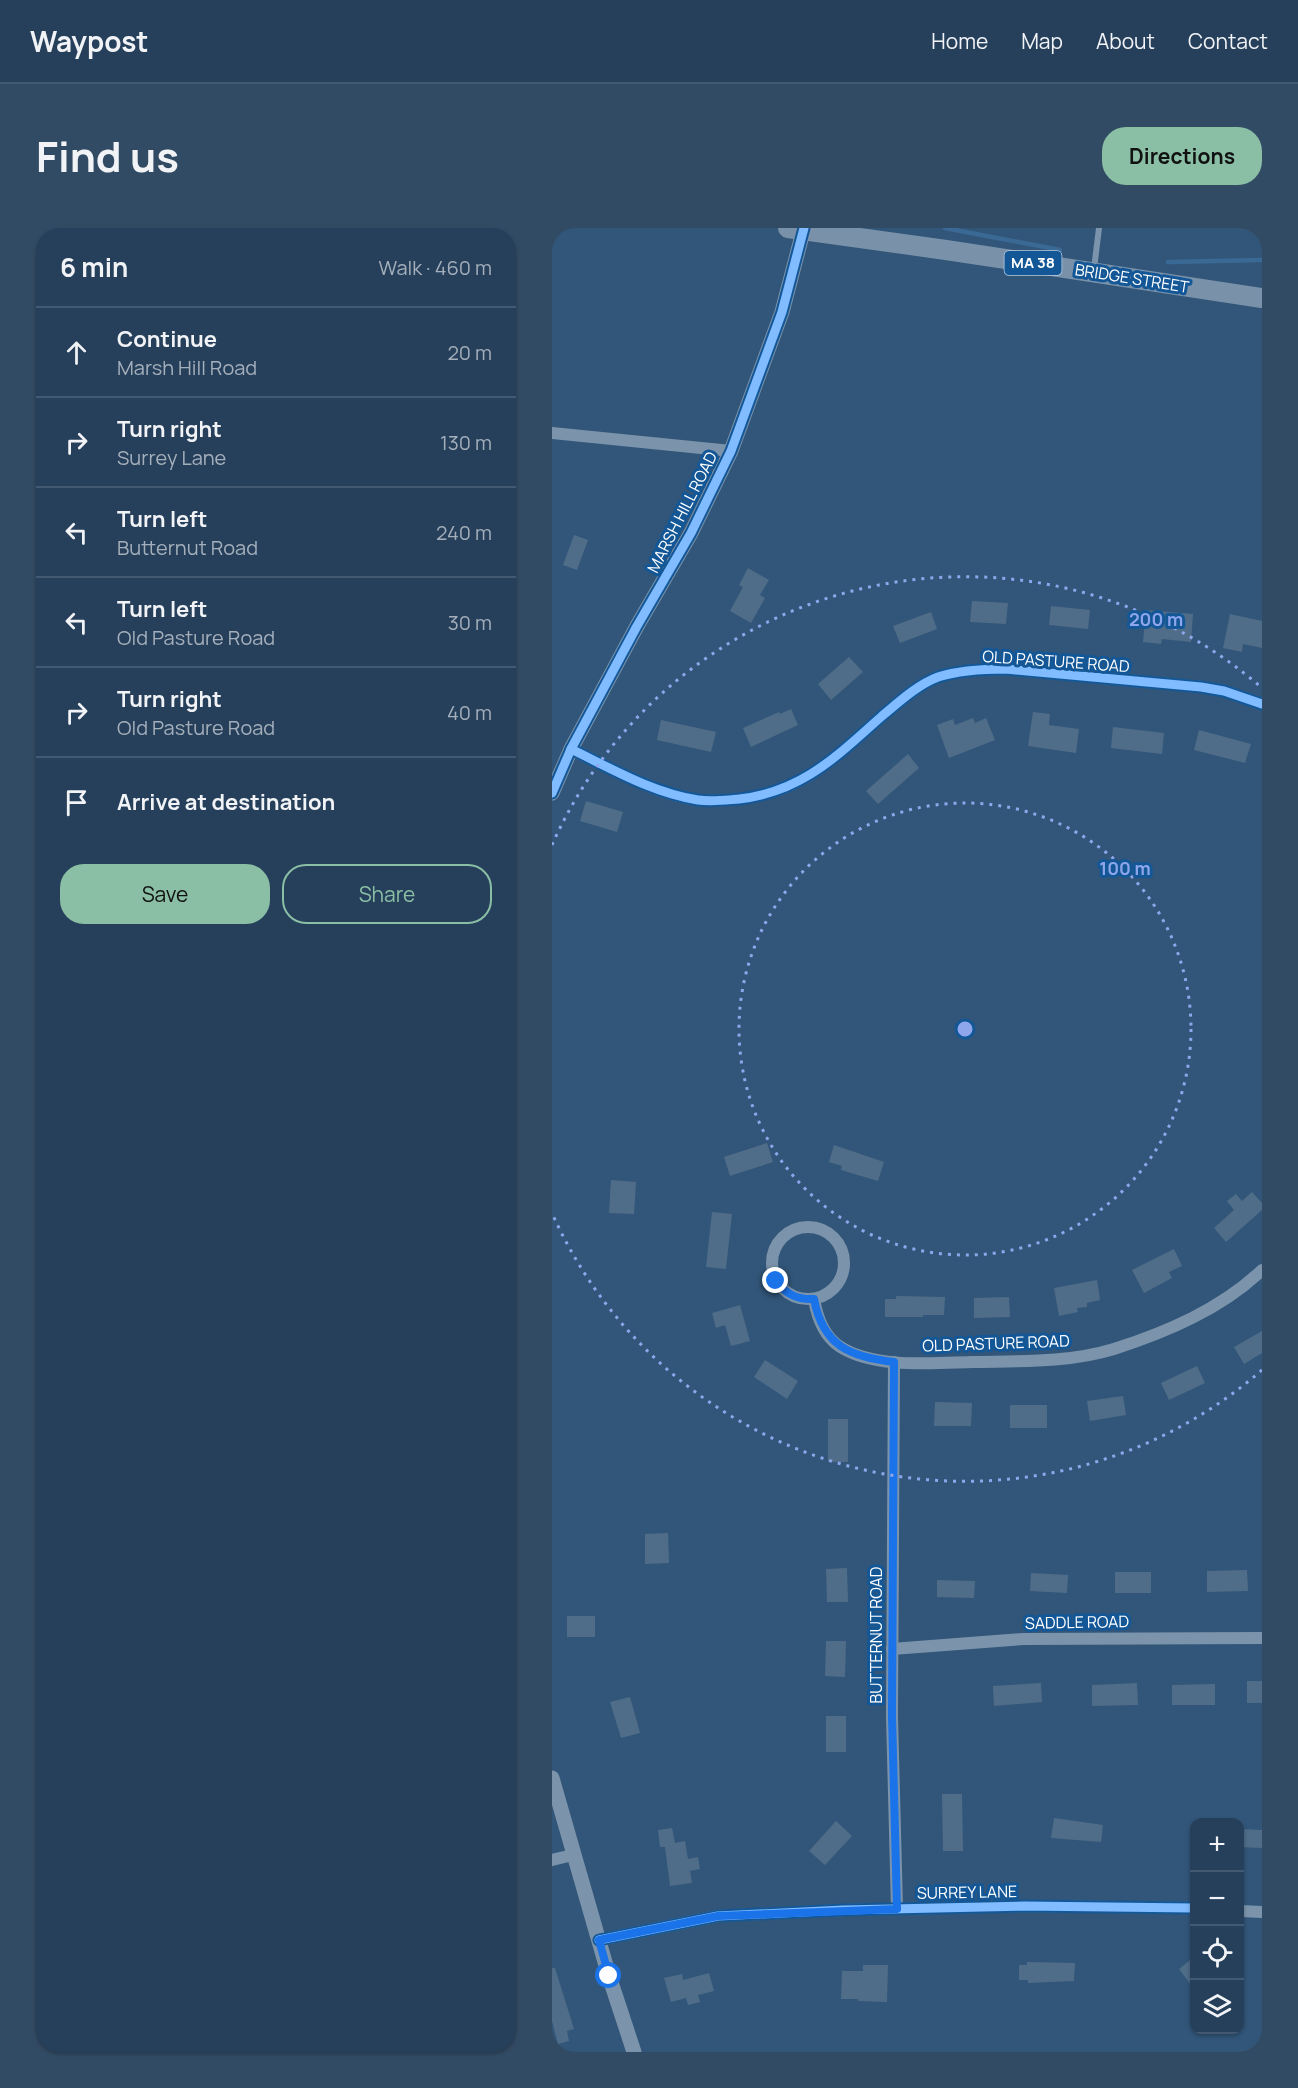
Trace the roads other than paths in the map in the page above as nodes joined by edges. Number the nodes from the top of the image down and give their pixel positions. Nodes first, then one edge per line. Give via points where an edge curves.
1 (1099, 228) edge
2 (799, 229) edge
3 (1094, 273) junction
4 (1262, 298) edge
5 (552, 434) edge
6 (730, 451) junction
7 (1262, 704) edge
8 (572, 749) junction
9 (552, 793) edge
10 (1262, 1270) edge
11 (814, 1299) junction
12 (894, 1362) junction
13 (1262, 1638) edge
14 (892, 1649) junction
15 (552, 1778) edge
16 (573, 1855) junction
17 (552, 1860) edge
18 (1190, 1908) edge
19 (897, 1909) junction
20 (1244, 1911) edge
21 (1262, 1912) edge
22 (599, 1940) junction
23 (634, 2052) edge

1 - 3 lane
2 - 3 main road, BRIDGE STREET / MA 38
2 - 6 street, MARSH HILL ROAD via 782,312
3 - 4 main road, BRIDGE STREET / MA 38
5 - 6 street
6 - 8 street, MARSH HILL ROAD via 691,533
7 - 8 street, OLD PASTURE ROAD via 1201,687 1006,669 954,673 907,695 811,776 765,795 721,801 699,800 646,785
8 - 9 street, MARSH HILL ROAD
10 - 12 street, OLD PASTURE ROAD via 1181,1324 1112,1349 1037,1361
11 - 11 street via 836,1286 844,1262 834,1238 820,1228 802,1227 780,1240 772,1256 773,1273 788,1294
11 - 12 street, OLD PASTURE ROAD via 822,1326 839,1346 862,1356
12 - 14 street, BUTTERNUT ROAD
13 - 14 street, SADDLE ROAD via 1023,1639
14 - 19 street, BUTTERNUT ROAD
15 - 16 street
16 - 17 street
16 - 22 street
18 - 19 street, SURREY LANE
19 - 22 street, SURREY LANE via 718,1916
20 - 21 street
22 - 23 street

